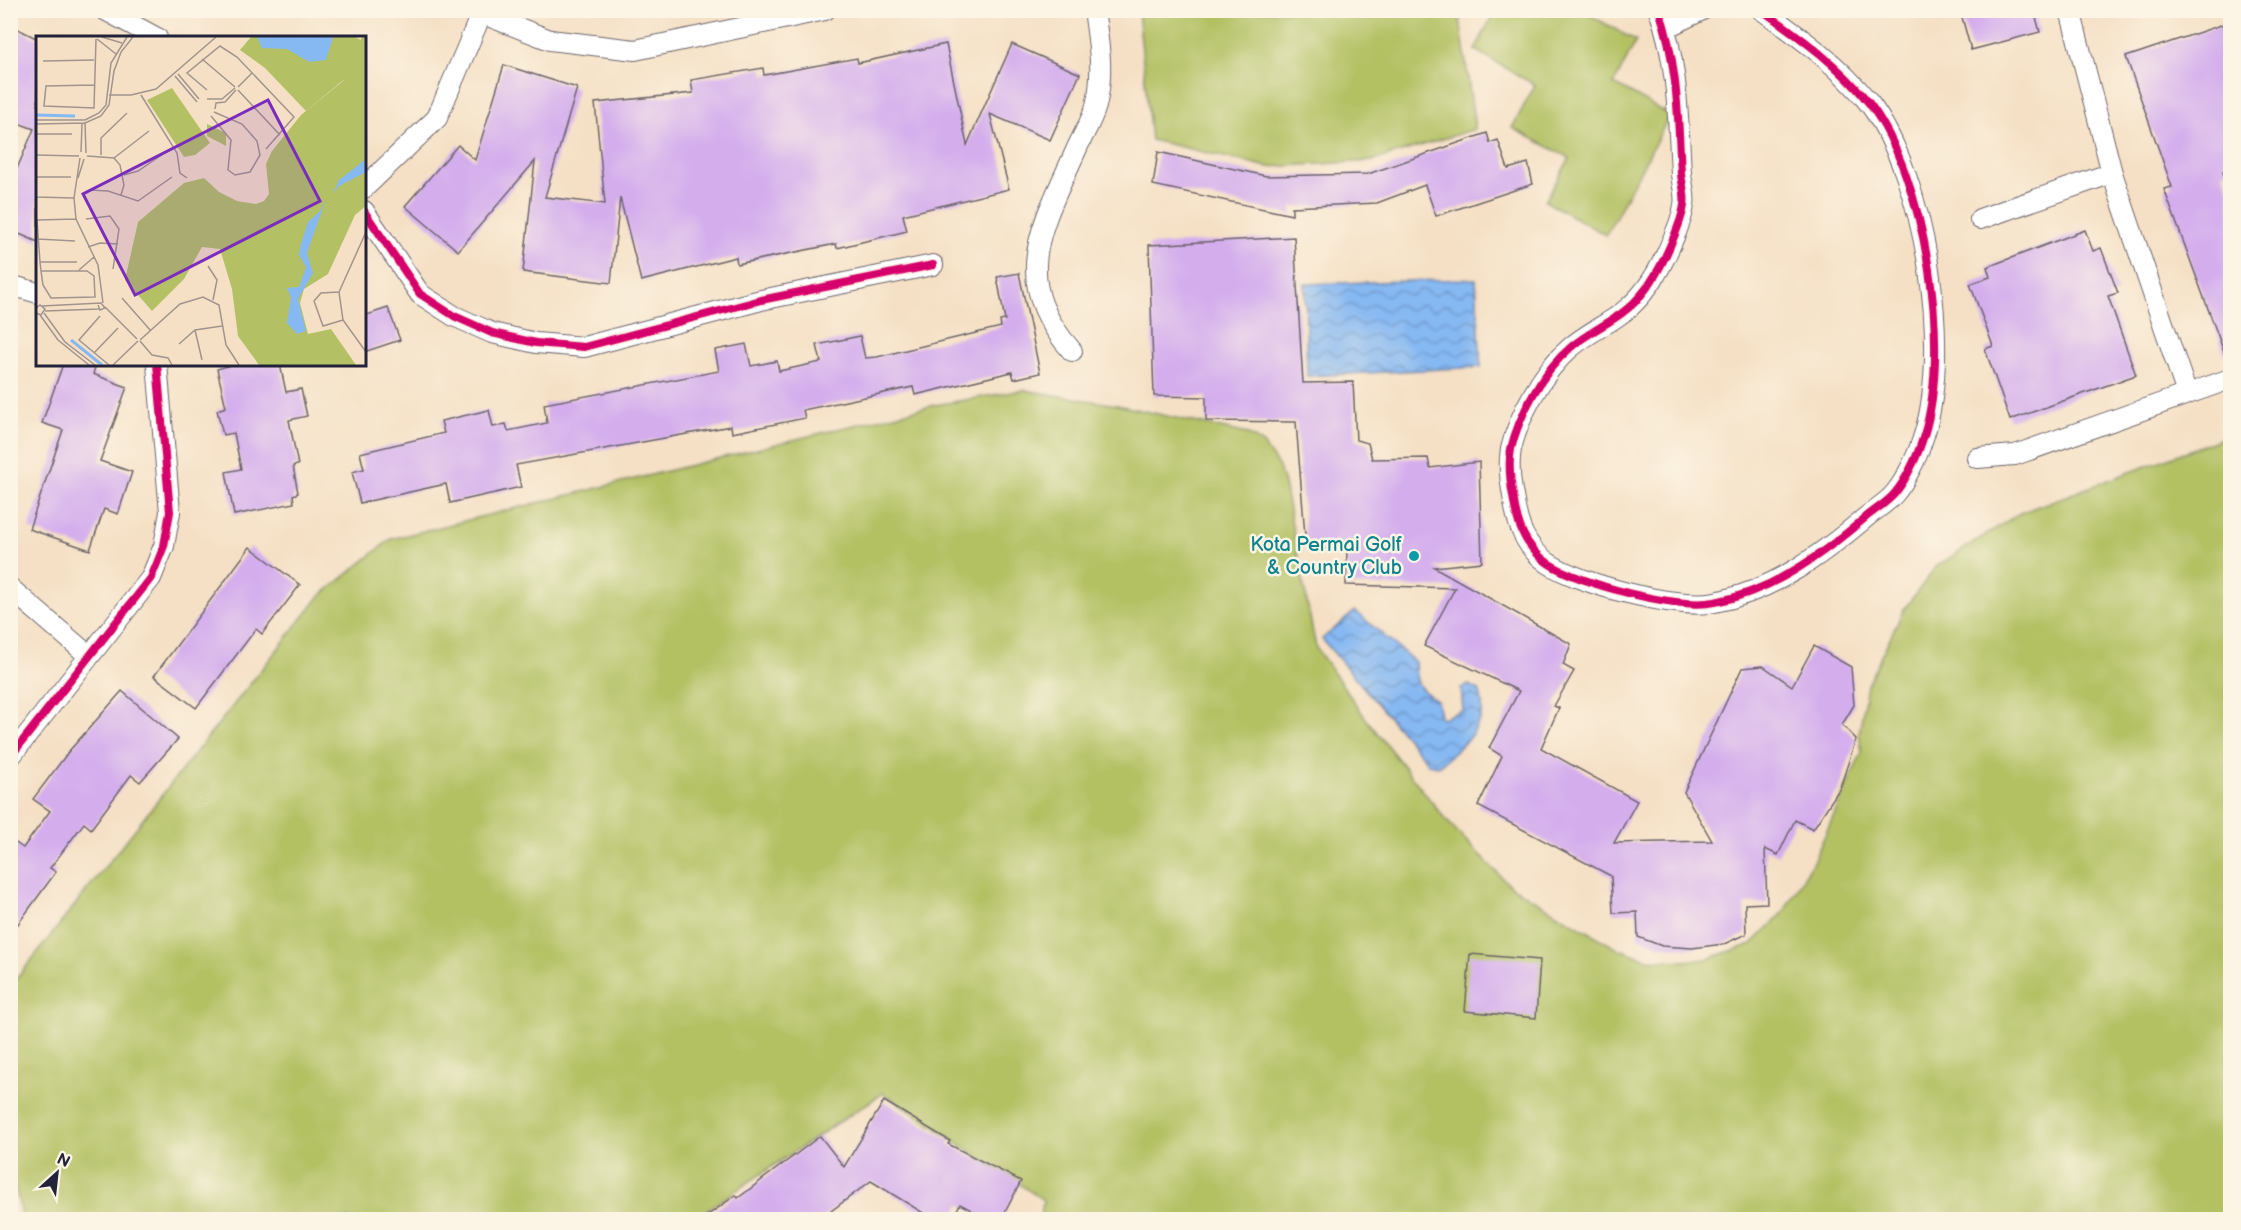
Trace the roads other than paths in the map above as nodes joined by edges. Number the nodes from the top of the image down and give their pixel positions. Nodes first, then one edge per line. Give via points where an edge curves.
1 (105, 10) edge
2 (825, 10) edge
3 (1094, 10) edge
4 (1702, 10) edge
5 (1762, 10) edge
6 (2070, 10) edge
7 (483, 12) edge
8 (1662, 19) edge
9 (153, 36) edge
10 (2112, 173) junction
11 (366, 186) edge
12 (366, 214) edge
13 (1980, 219) dead end
14 (933, 265) dead end
15 (10, 285) edge
16 (36, 292) edge
17 (1072, 351) dead end
18 (157, 366) edge
19 (2230, 379) edge
20 (2187, 394) junction
21 (1977, 458) dead end
22 (10, 588) edge
23 (88, 655) junction
24 (10, 757) edge

1 - 9 street
2 - 7 street via 635,50 550,40
3 - 17 street via 1102,63 1096,108 1054,199 1035,267 1042,310
4 - 8 street
5 - 8 street via 1840,71 1871,105 1898,155 1913,192 1929,277 1935,338 1932,395 1921,444 1896,493 1804,567 1713,603 1634,595 1551,565 1522,536 1509,475 1511,450 1520,423 1543,381 1568,348 1624,312 1642,294 1665,256 1684,205 1680,112
6 - 10 street
7 - 11 street via 437,118
10 - 13 street
10 - 20 street
12 - 14 street via 420,294 454,316 492,333 536,343 584,347 761,300
15 - 16 street
18 - 23 street via 171,512 164,546 151,578
19 - 20 street
20 - 21 street via 2014,455
22 - 23 street
23 - 24 street

